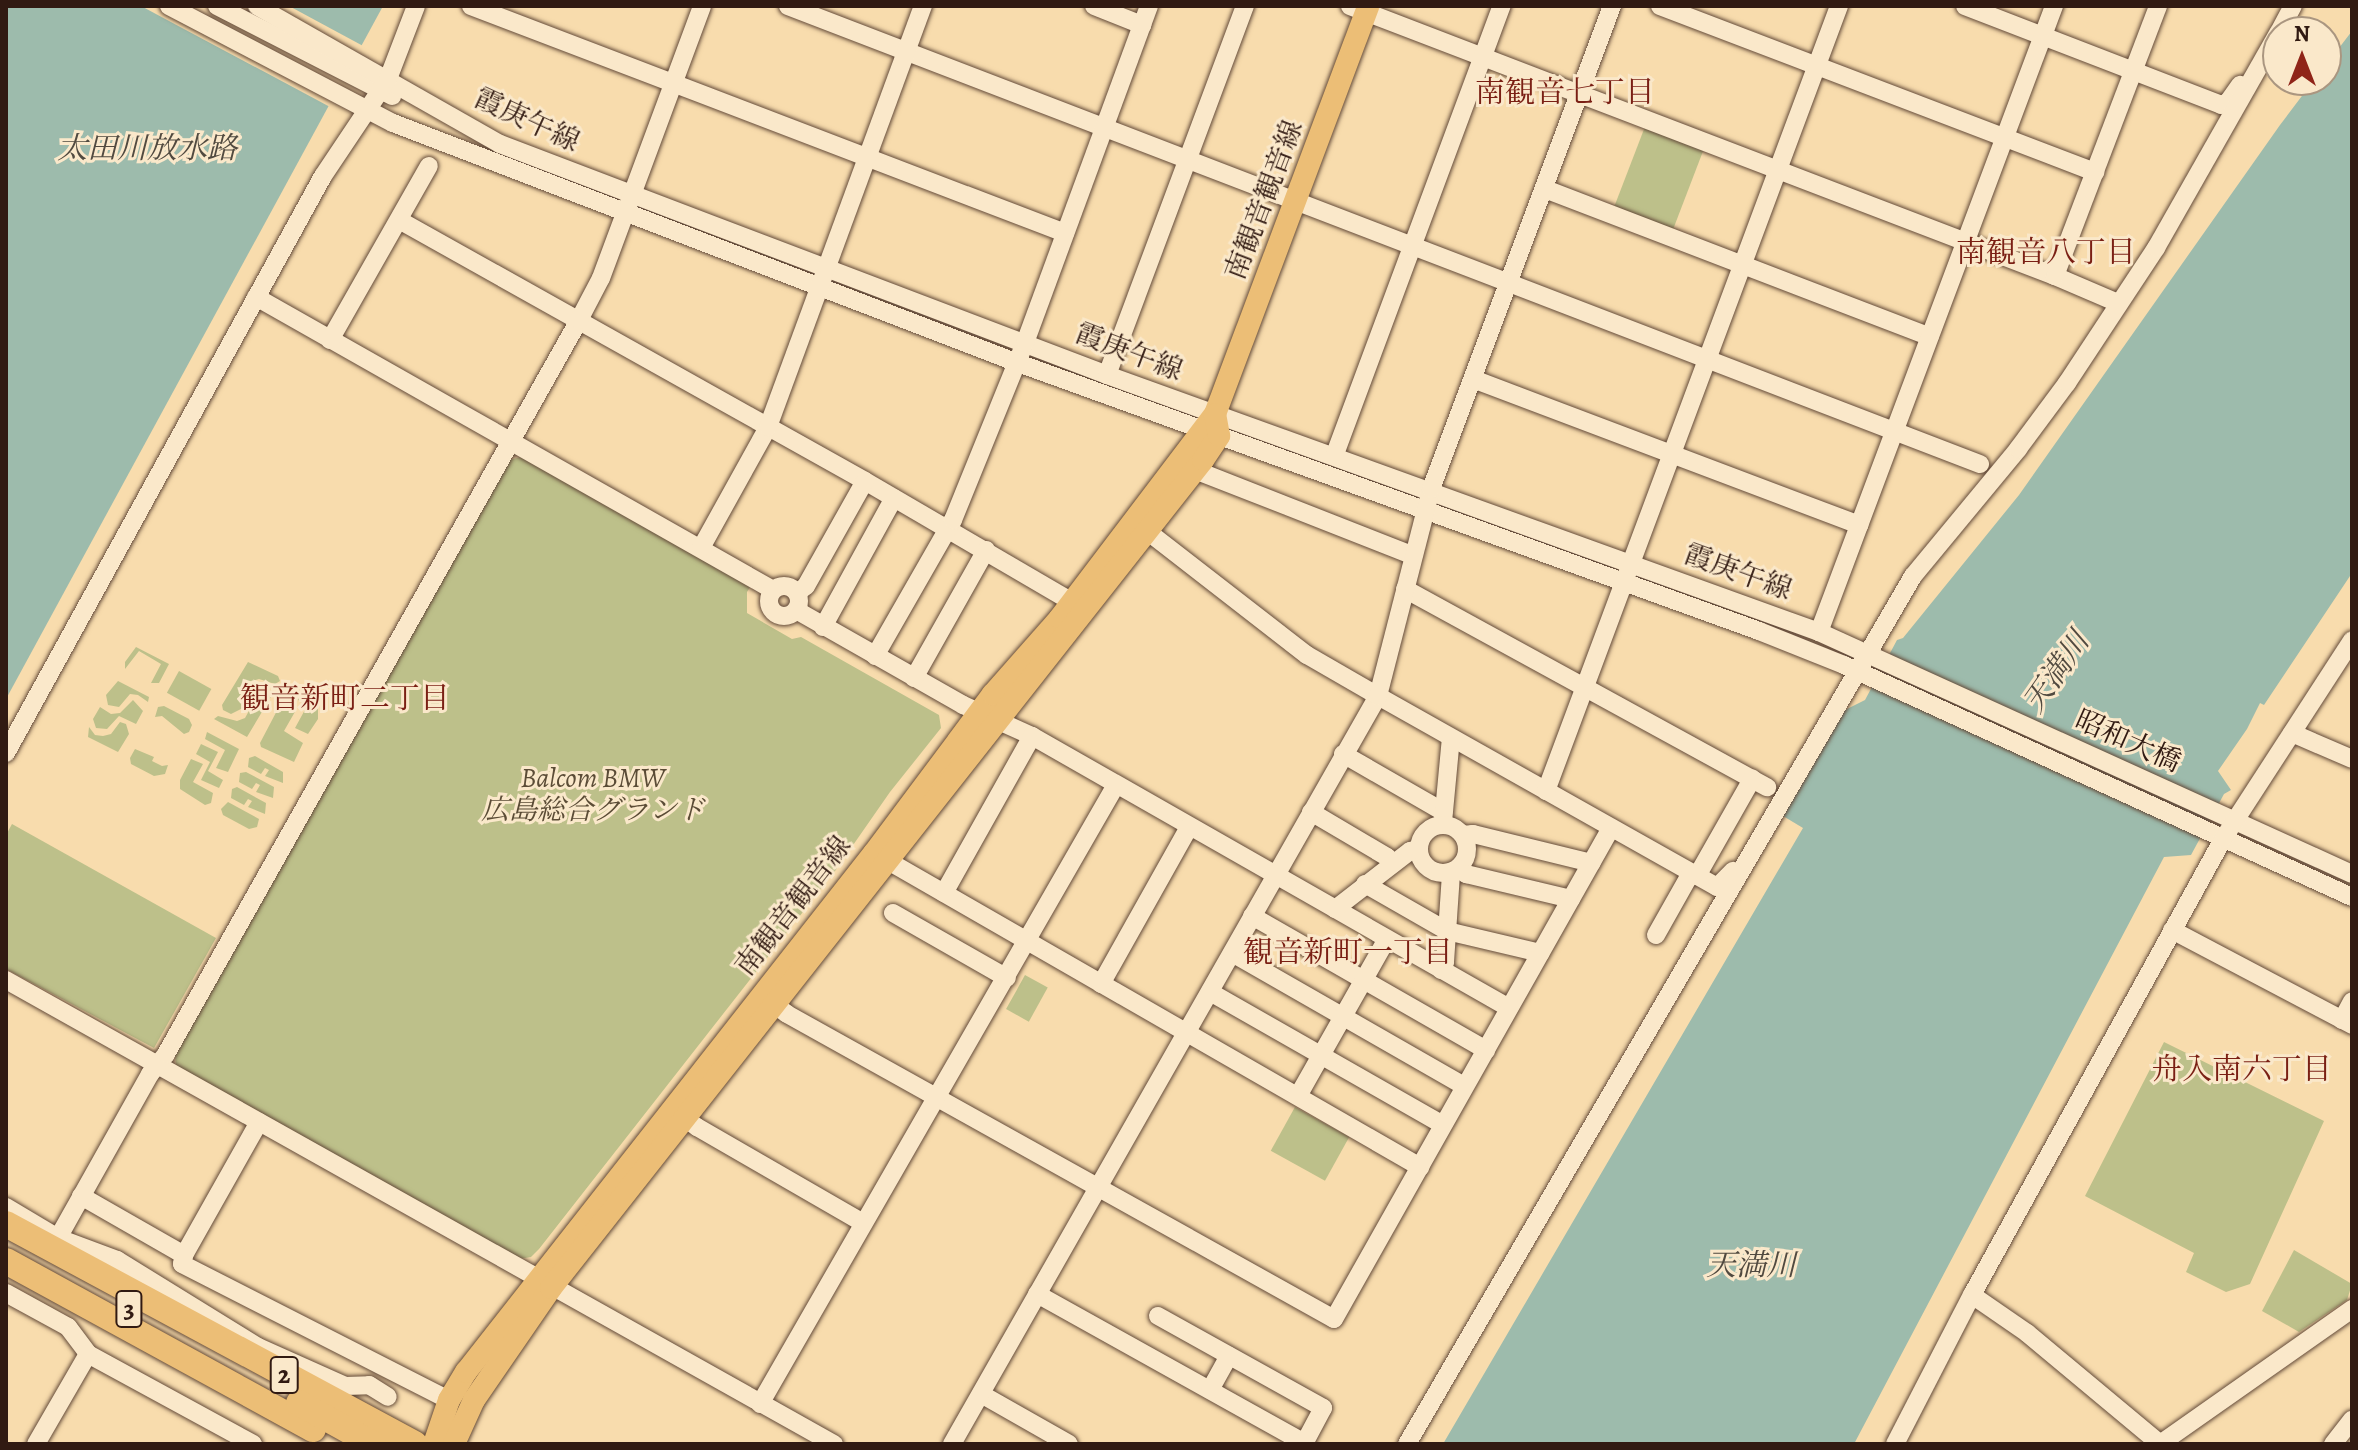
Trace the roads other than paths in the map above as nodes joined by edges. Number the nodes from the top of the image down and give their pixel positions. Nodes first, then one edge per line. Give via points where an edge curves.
1 (169, 6) edge
2 (217, 6) edge
3 (257, 6) edge
4 (416, 6) edge
5 (428, 6) edge
6 (471, 6) edge
7 (702, 6) edge
8 (788, 6) edge
9 (923, 6) edge
10 (1094, 6) edge
11 (1149, 6) edge
12 (1245, 6) edge
13 (1502, 6) edge
14 (1612, 6) edge
15 (1660, 6) edge
16 (1839, 6) edge
17 (1965, 6) edge
18 (2054, 6) edge
19 (2158, 6) edge
20 (1361, 8) edge
21 (1142, 25) junction
22 (2044, 37) junction
23 (404, 38) junction
24 (907, 52) junction
25 (1483, 56) junction
26 (2262, 63) edge
27 (1817, 66) junction
28 (2134, 70) junction
29 (364, 74) junction
30 (2255, 76) junction
31 (674, 82) junction
32 (384, 85) junction
33 (1580, 92) junction
34 (368, 112) junction
35 (1105, 127) junction
36 (2005, 139) junction
37 (868, 158) junction
38 (1187, 159) junction
39 (429, 166) dead end
40 (1779, 170) junction
41 (2095, 172) junction
42 (1545, 189) junction
43 (631, 195) junction
44 (1296, 202) junction
45 (625, 214) junction
46 (399, 220) junction
47 (1065, 233) junction
48 (1965, 242) junction
49 (1412, 245) junction
50 (1743, 266) junction
51 (827, 268) junction
52 (2055, 276) junction
53 (1509, 283) junction
54 (820, 288) junction
55 (256, 297) junction
56 (2118, 303) junction
57 (579, 320) junction
58 (1930, 337) junction
59 (330, 340) junction
60 (1025, 343) junction
61 (1709, 360) junction
62 (1018, 363) junction
63 (1107, 375) junction
64 (1473, 379) junction
65 (768, 427) junction
66 (1212, 427) junction
67 (1895, 431) junction
68 (511, 441) junction
69 (1335, 454) junction
70 (1673, 454) junction
71 (1980, 464) dead end
72 (1195, 470) junction
73 (865, 481) junction
74 (1431, 489) junction
75 (894, 498) junction
76 (1424, 509) junction
77 (1859, 525) junction
78 (949, 529) junction
79 (1147, 531) junction
80 (701, 548) junction
81 (986, 550) junction
82 (1412, 555) junction
83 (1631, 562) junction
84 (1624, 580) junction
85 (1405, 589) junction
86 (796, 602) junction
87 (1072, 602) junction
88 (823, 627) junction
89 (1819, 632) junction
90 (2350, 649) edge
91 (875, 656) junction
92 (1876, 657) junction
93 (1865, 676) junction
94 (914, 678) junction
95 (1584, 687) junction
96 (1378, 696) junction
97 (989, 716) junction
98 (2292, 733) junction
99 (1032, 736) junction
100 (1451, 738) junction
101 (6, 753) edge
102 (1343, 754) junction
103 (2352, 759) edge
104 (1116, 785) junction
105 (1546, 791) junction
106 (1311, 812) junction
107 (2226, 816) junction
108 (1443, 818) junction
109 (1189, 827) junction
110 (1611, 828) junction
111 (1463, 835) junction
112 (2214, 836) junction
113 (1755, 848) junction
114 (1419, 849) junction
115 (880, 857) junction
116 (1592, 863) junction
117 (1393, 864) junction
118 (1455, 871) junction
119 (1694, 874) junction
120 (2352, 874) edge
121 (1275, 875) junction
122 (1365, 884) junction
123 (944, 893) junction
124 (2352, 897) edge
125 (1571, 899) junction
126 (1335, 909) junction
127 (893, 913) dead end
128 (1252, 916) junction
129 (2172, 930) junction
130 (1447, 931) junction
131 (1656, 935) dead end
132 (1387, 939) junction
133 (1028, 942) junction
134 (1232, 953) junction
135 (1540, 953) junction
136 (1441, 970) junction
137 (1007, 978) junction
138 (1364, 979) junction
139 (6, 980) edge
140 (1101, 984) junction
141 (1210, 992) junction
142 (768, 1000) junction
143 (2352, 1001) edge
144 (1509, 1008) junction
145 (1343, 1017) junction
146 (2347, 1023) edge
147 (1186, 1032) junction
148 (1486, 1050) junction
149 (1321, 1055) junction
150 (157, 1065) junction
151 (1464, 1086) junction
152 (1298, 1096) junction
153 (936, 1098) junction
154 (679, 1113) junction
155 (259, 1122) junction
156 (1443, 1125) junction
157 (1420, 1167) junction
158 (1097, 1187) junction
159 (81, 1196) junction
160 (6, 1207) edge
161 (863, 1223) junction
162 (6, 1224) edge
163 (58, 1238) junction
164 (6, 1242) edge
165 (184, 1255) junction
166 (6, 1261) edge
167 (6, 1276) edge
168 (545, 1284) junction
169 (6, 1293) edge
170 (1037, 1294) junction
171 (1972, 1295) junction
172 (165, 1301) junction
173 (2352, 1309) edge
174 (1158, 1316) dead end
175 (88, 1354) junction
176 (1229, 1356) junction
177 (248, 1384) junction
178 (1210, 1390) junction
179 (981, 1394) junction
180 (388, 1397) dead end
181 (449, 1400) junction
182 (760, 1404) junction
183 (2352, 1420) edge
184 (1305, 1443) edge
185 (36, 1444) edge
186 (253, 1444) edge
187 (303, 1444) edge
188 (340, 1444) edge
189 (373, 1444) edge
190 (415, 1444) edge
191 (434, 1444) edge
192 (454, 1444) edge
193 (834, 1444) edge
194 (952, 1444) edge
195 (1069, 1444) edge
196 (1407, 1444) edge
197 (1895, 1444) edge
198 (2333, 1444) edge

1 - 34 street
2 - 29 street
3 - 29 street
4 - 23 street
5 - 23 street
6 - 31 street
7 - 31 street
8 - 24 street
9 - 24 street
10 - 21 street
11 - 21 street
12 - 38 street
13 - 25 street
14 - 33 street
15 - 27 street
16 - 27 street
17 - 22 street
18 - 22 street
19 - 28 street
20 - 25 street
20 - 44 main road, 南観音観音線
21 - 35 street
22 - 28 street
22 - 36 street
23 - 32 street
24 - 35 street
24 - 37 street
25 - 33 street
25 - 49 street
26 - 30 street
27 - 36 street
27 - 40 street
28 - 30 street via 2221,105 2245,77
28 - 41 street
29 - 32 street, 霞庚午線
30 - 56 street via 2185,201
31 - 37 street
31 - 43 street
32 - 34 street
32 - 43 street, 霞庚午線 via 500,144
33 - 40 street
33 - 42 street
34 - 45 street
34 - 55 street via 323,176
35 - 38 street
35 - 47 street
36 - 41 street
36 - 48 street
37 - 47 street
37 - 51 street
38 - 44 street
38 - 63 street
39 - 46 street
40 - 48 street
40 - 50 street
41 - 52 street
42 - 50 street
42 - 53 street
43 - 45 street
43 - 51 street, 霞庚午線
44 - 49 street
44 - 66 main road, 南観音観音線
45 - 54 street
45 - 57 street
46 - 57 street
46 - 59 street
47 - 60 street
48 - 52 street
48 - 58 street
49 - 53 street
49 - 69 street
50 - 58 street
50 - 61 street
51 - 54 street
51 - 60 street, 霞庚午線
52 - 56 street
53 - 61 street
53 - 64 street
54 - 62 street
54 - 65 street
55 - 59 street
55 - 101 street
56 - 92 street via 2018,449 1913,576
57 - 65 street
57 - 68 street
58 - 67 street
59 - 68 street
60 - 62 street
60 - 63 street, 霞庚午線
61 - 67 street
61 - 70 street
62 - 66 street
62 - 78 street
63 - 66 street, 霞庚午線
64 - 70 street
64 - 74 street
65 - 73 street
65 - 80 street
66 - 69 street, 霞庚午線
66 - 72 main road, 南観音観音線
66 - 76 street, 昭和大橋
66 - 87 main road, 南観音観音線
67 - 71 street
67 - 77 street
68 - 80 street
68 - 150 street
69 - 74 street, 霞庚午線
70 - 77 street
70 - 83 street
72 - 79 main road, 南観音観音線
72 - 82 street
73 - 75 street
73 - 86 street
74 - 76 street
74 - 83 street, 霞庚午線
75 - 78 street
75 - 88 street
76 - 82 street
76 - 84 street, 昭和大橋
77 - 89 street
78 - 81 street
78 - 91 street
79 - 96 street via 1307,655
79 - 97 main road, 南観音観音線
80 - 86 street via 773,590 769,602 774,612 786,616
81 - 87 street
81 - 94 street
82 - 85 street
83 - 84 street
83 - 89 street, 霞庚午線
84 - 93 street, 昭和大橋
84 - 95 street
85 - 95 street
85 - 96 street
86 - 88 street
87 - 97 main road, 南観音観音線 via 993,694
88 - 91 street
89 - 92 street, 霞庚午線
90 - 98 street
91 - 94 street
92 - 93 street
92 - 107 street, 昭和大橋
93 - 112 street, 昭和大橋
93 - 113 street
94 - 97 street
95 - 105 street
95 - 119 street via 1760,783
96 - 100 street
96 - 102 street
97 - 99 street
97 - 115 main road, 南観音観音線
98 - 103 street
98 - 107 street
99 - 104 street
99 - 123 street
100 - 105 street
100 - 108 street
102 - 106 street
102 - 108 street
104 - 109 street
104 - 133 street
105 - 110 street
106 - 117 street
106 - 121 street
107 - 112 street
107 - 120 street
108 - 111 street
108 - 114 street via 1426,832
109 - 121 street
109 - 140 street
110 - 116 street
110 - 119 street
111 - 116 street
111 - 118 street via 1468,855
112 - 124 street, 昭和大橋
112 - 129 street
113 - 119 street via 1717,887
113 - 196 street
114 - 117 street
114 - 118 street via 1429,870
115 - 123 street
115 - 142 main road, 南観音観音線
116 - 125 street
117 - 122 street
118 - 125 street
118 - 130 street
119 - 131 street
121 - 126 street
121 - 128 street
122 - 126 street
122 - 130 street
123 - 133 street
125 - 135 street
126 - 132 street
127 - 137 street
128 - 134 street
128 - 138 street
129 - 146 street
129 - 171 street
130 - 135 street
130 - 136 street
132 - 136 street
132 - 138 street
133 - 137 street
133 - 140 street
134 - 141 street
134 - 145 street
135 - 144 street
136 - 144 street
137 - 153 street
138 - 145 street
138 - 148 street
139 - 150 street
140 - 147 street
141 - 147 street
141 - 149 street
142 - 153 street
142 - 154 main road, 南観音観音線
143 - 146 street
144 - 148 street
145 - 149 street
145 - 151 street
147 - 152 street
147 - 158 street
148 - 151 street
149 - 152 street
149 - 156 street
150 - 155 street
150 - 159 street
151 - 156 street
152 - 157 street
153 - 158 street
153 - 161 street
154 - 161 street
154 - 168 main road, 南観音観音線
155 - 165 street
155 - 168 street
156 - 157 street
157 - 158 street via 1334,1319
158 - 170 street
159 - 163 street
159 - 165 street
160 - 163 street
161 - 182 street
162 - 172 highway
163 - 172 street via 108,1255
164 - 177 highway, 3
165 - 181 street via 182,1264
166 - 177 highway, 3
167 - 187 highway
168 - 181 main road, 南観音観音線 via 466,1372
168 - 182 street
168 - 192 main road, 南観音観音線 via 474,1400
169 - 175 street via 68,1327
170 - 178 street
170 - 179 street
171 - 173 street via 2027,1333 2160,1444
171 - 197 street
172 - 180 street via 345,1386 369,1385
172 - 190 highway, 2
174 - 176 street
175 - 185 street
175 - 186 street
176 - 178 street
176 - 184 street via 1323,1408
177 - 188 highway, 3
177 - 189 highway, 3
178 - 184 street
179 - 194 street
179 - 195 street
181 - 191 main road, 南観音観音線
182 - 193 street
183 - 198 street

